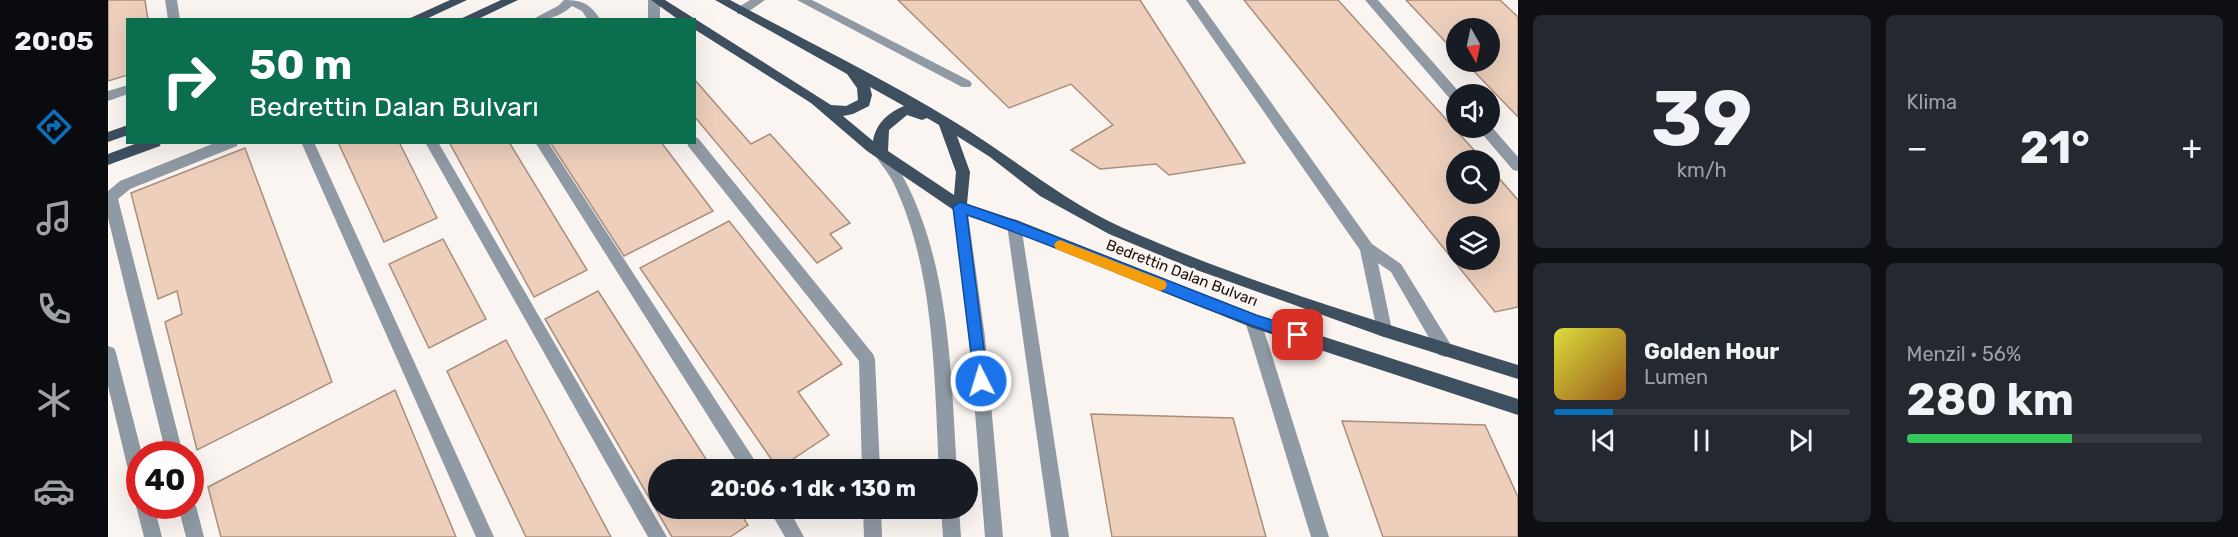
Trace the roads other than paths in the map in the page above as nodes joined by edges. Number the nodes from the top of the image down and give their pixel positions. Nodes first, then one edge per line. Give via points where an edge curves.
1 (171, 0) edge
2 (461, 0) edge
3 (512, 0) edge
4 (571, 0) edge
5 (656, 0) edge
6 (721, 0) edge
7 (759, 0) edge
8 (803, 0) edge
9 (1192, 0) edge
10 (1371, 0) edge
11 (741, 11) junction
12 (174, 18) edge
13 (417, 18) edge
14 (469, 18) edge
15 (542, 18) edge
16 (594, 18) edge
17 (654, 18) edge
18 (685, 18) edge
19 (696, 24) edge
20 (850, 70) junction
21 (966, 84) dead end
22 (1446, 86) edge
23 (126, 90) edge
24 (108, 96) edge
25 (828, 110) junction
26 (945, 122) junction
27 (126, 131) edge
28 (108, 137) edge
29 (1493, 138) edge
30 (150, 144) edge
31 (227, 144) edge
32 (308, 144) edge
33 (432, 144) edge
34 (542, 144) edge
35 (695, 144) edge
36 (881, 153) junction
37 (108, 160) edge
38 (1518, 166) edge
39 (960, 207) junction
40 (1014, 225) junction
41 (1367, 248) junction
42 (1254, 321) junction
43 (1384, 330) junction
44 (1445, 350) junction
45 (109, 359) edge
46 (1518, 372) edge
47 (1518, 406) edge
48 (130, 441) edge
49 (171, 441) edge
50 (745, 459) edge
51 (871, 459) edge
52 (947, 459) edge
53 (148, 519) edge
54 (190, 519) edge
55 (784, 519) edge
56 (872, 519) edge
57 (951, 519) edge
58 (153, 537) edge
59 (195, 537) edge
60 (485, 537) edge
61 (658, 537) edge
62 (795, 537) edge
63 (873, 537) edge
64 (952, 537) edge
65 (994, 537) edge
66 (1059, 537) edge
67 (1320, 537) edge

1 - 12 street
2 - 13 main road
3 - 14 main road
4 - 15 street
4 - 16 street via 586,8
5 - 17 street
5 - 18 main road
6 - 11 main road
7 - 11 street
8 - 21 street
9 - 41 street
10 - 22 street
11 - 20 main road
19 - 25 main road, Bedrettin Dalan Bulvarı
20 - 25 main road via 866,95 864,103 848,111
20 - 26 main road
23 - 24 street
25 - 36 main road, Bedrettin Dalan Bulvarı
26 - 36 main road via 906,110 889,120 879,137
26 - 39 main road via 963,172
26 - 43 main road, Bedrettin Dalan Bulvarı via 995,153 1045,192 1114,230 1196,264
27 - 28 main road
29 - 38 street
30 - 37 main road
31 - 49 street via 125,185 110,197
32 - 60 street
33 - 61 street
34 - 50 street
35 - 51 street via 867,358
36 - 39 main road, Bedrettin Dalan Bulvarı
36 - 52 street via 900,183 928,268 942,375
39 - 40 main road, Bedrettin Dalan Bulvarı
39 - 65 street via 977,336
40 - 42 main road, Bedrettin Dalan Bulvarı
40 - 66 street
41 - 43 street
41 - 44 street via 1396,268
42 - 47 main road, Bedrettin Dalan Bulvarı
42 - 67 street
43 - 44 main road, Bedrettin Dalan Bulvarı
44 - 46 main road, Bedrettin Dalan Bulvarı
45 - 48 street
53 - 58 street
54 - 59 street
55 - 62 street
56 - 63 street
57 - 64 street

